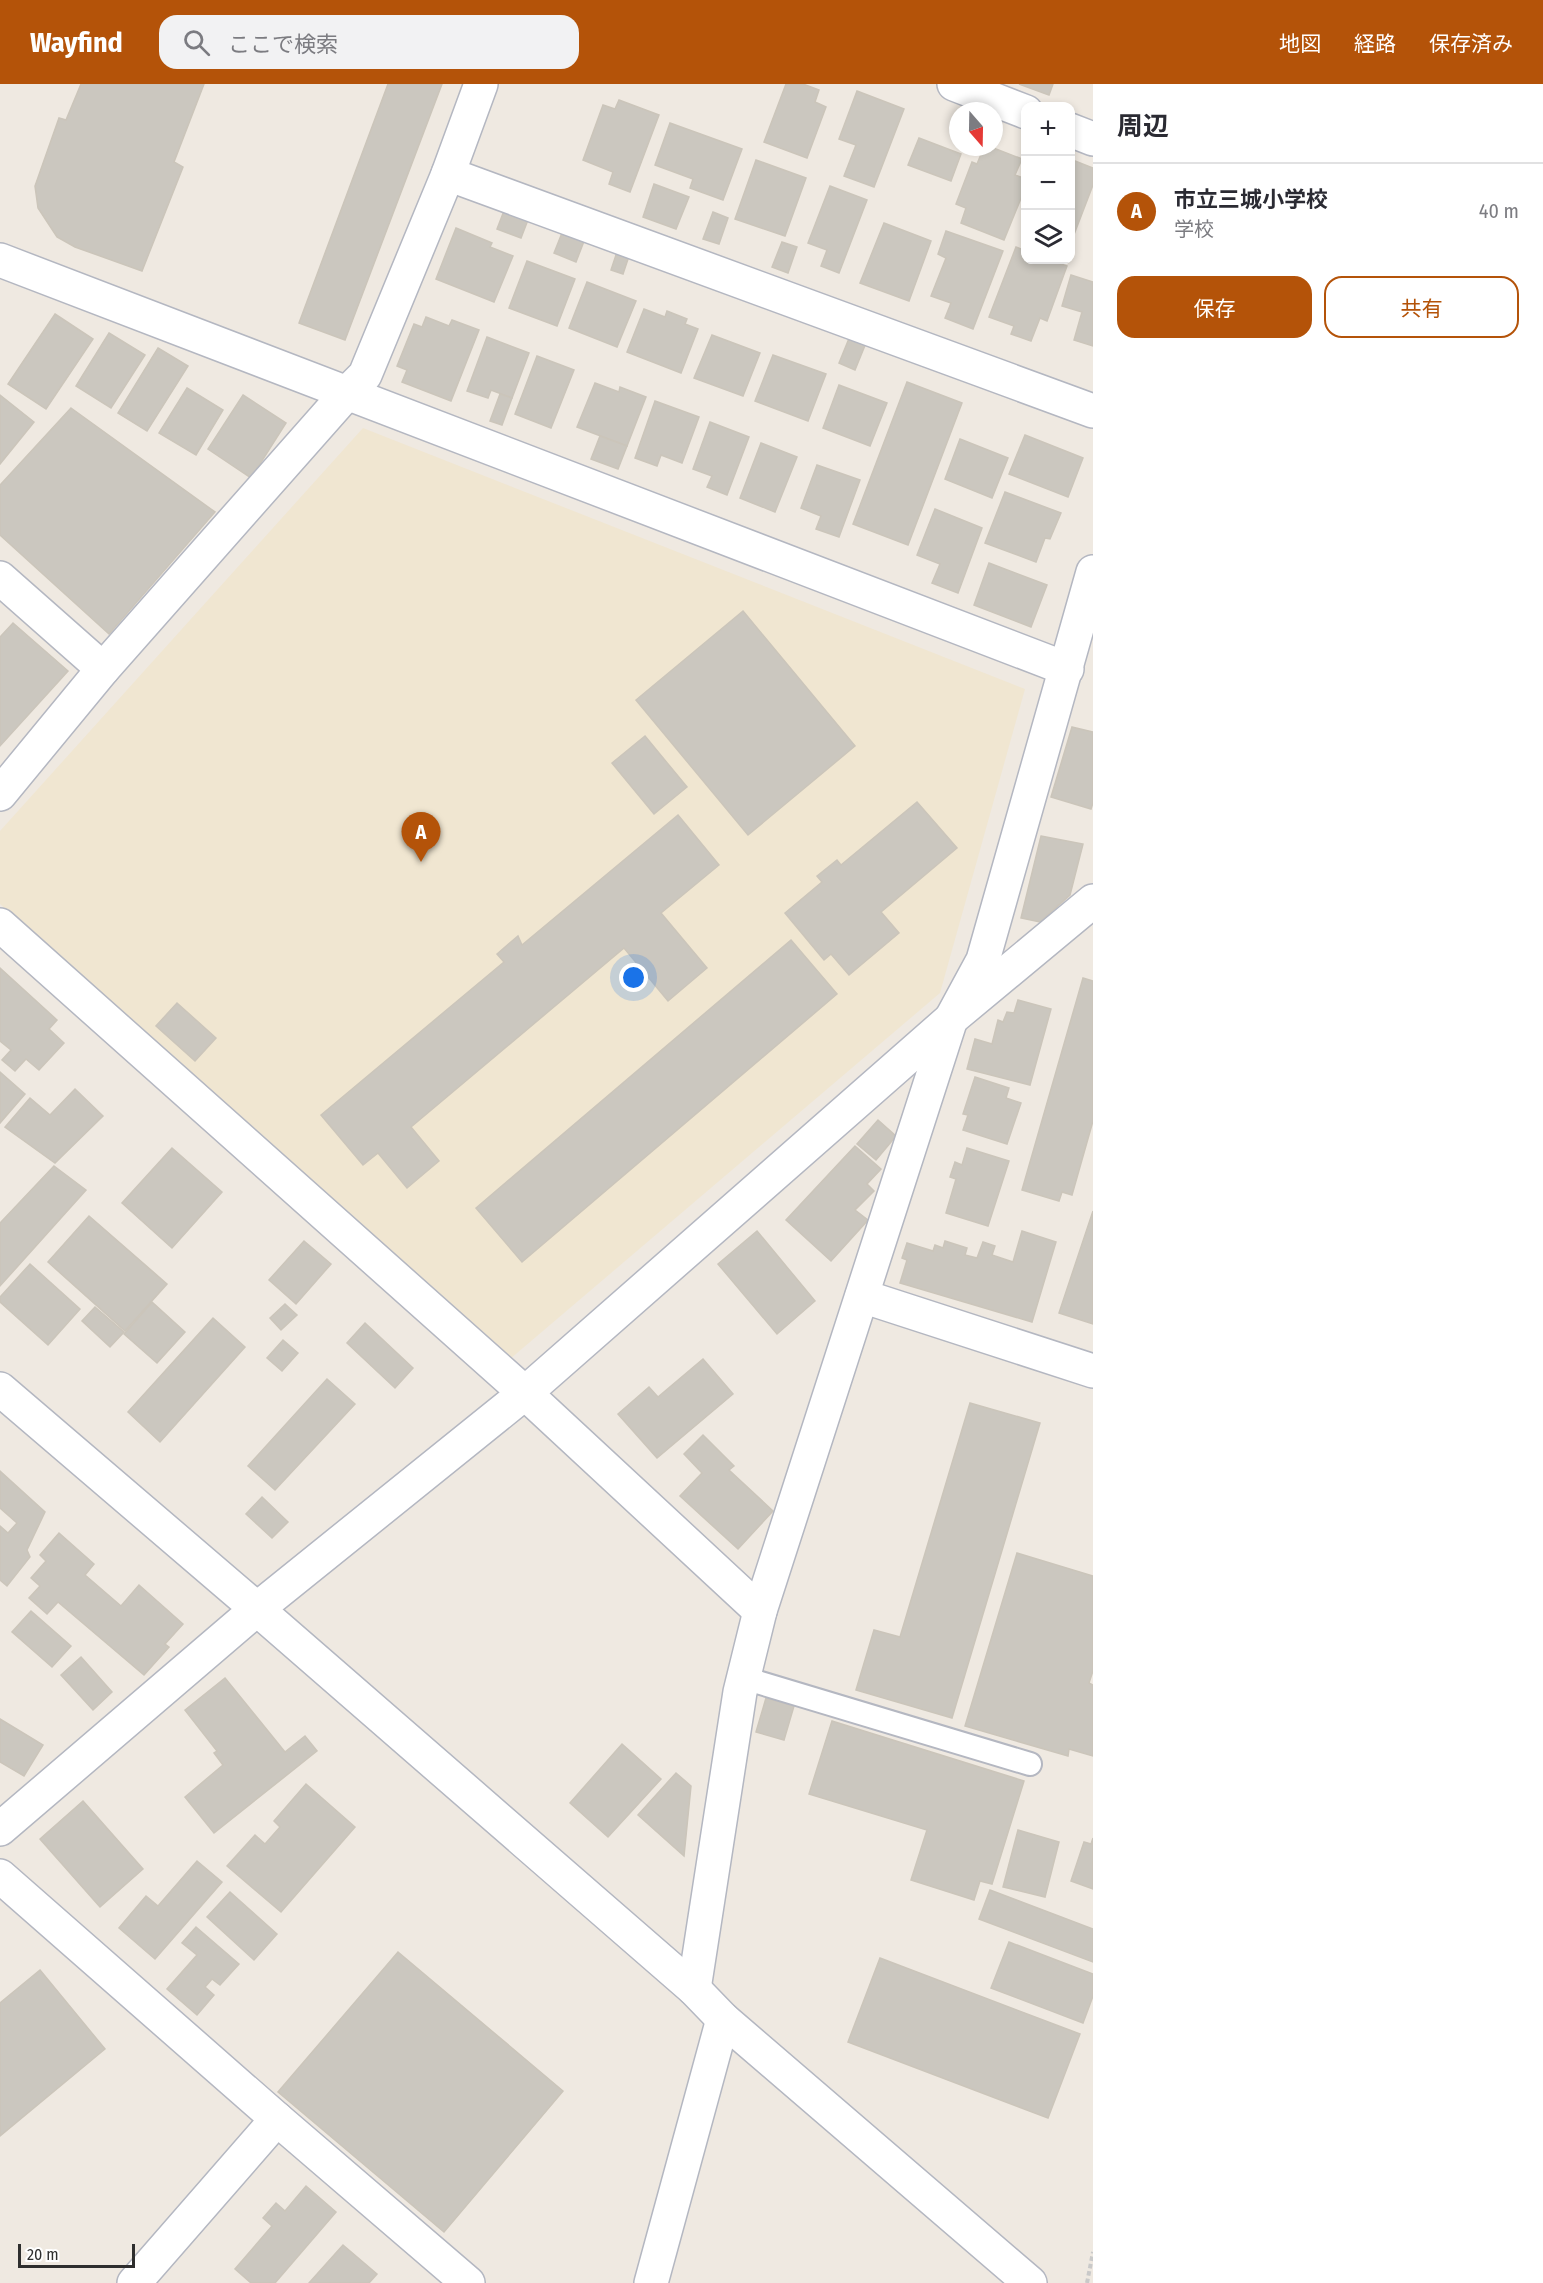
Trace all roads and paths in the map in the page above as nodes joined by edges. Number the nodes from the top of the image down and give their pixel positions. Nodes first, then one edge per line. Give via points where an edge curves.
1 (481, 84) edge
2 (954, 84) edge
3 (1021, 110) edge
4 (1075, 132) edge
5 (1093, 139) edge
6 (448, 174) junction
7 (0, 260) edge
8 (346, 394) junction
9 (1093, 411) edge
10 (1093, 572) edge
11 (0, 578) edge
12 (103, 669) junction
13 (1066, 669) junction
14 (0, 794) edge
15 (1093, 901) edge
16 (0, 925) edge
17 (951, 1019) junction
18 (862, 1296) junction
19 (1093, 1371) edge
20 (0, 1389) edge
21 (525, 1393) junction
22 (257, 1609) junction
23 (760, 1611) junction
24 (744, 1678) junction
25 (1030, 1764) dead end
26 (0, 1829) edge
27 (0, 1876) edge
28 (694, 1989) junction
29 (723, 2019) junction
30 (277, 2120) junction
31 (1093, 2252) edge
32 (134, 2283) edge
33 (468, 2283) edge
34 (651, 2283) edge
35 (1030, 2283) edge
36 (1087, 2283) edge

1 - 6 street
2 - 3 street
4 - 5 street
6 - 8 street via 365,375
6 - 9 street
7 - 8 street
8 - 12 street
8 - 13 street
10 - 13 street
11 - 12 street
12 - 14 street
13 - 17 street via 983,960
15 - 17 street
16 - 21 street
17 - 18 street
17 - 21 street
18 - 19 street
18 - 23 street
20 - 22 street
21 - 22 street
21 - 23 street
22 - 26 street
22 - 28 street
23 - 24 street
24 - 25 lane
24 - 28 street
27 - 30 street
28 - 29 street
29 - 34 street
29 - 35 street
30 - 32 street
30 - 33 street
31 - 36 path

